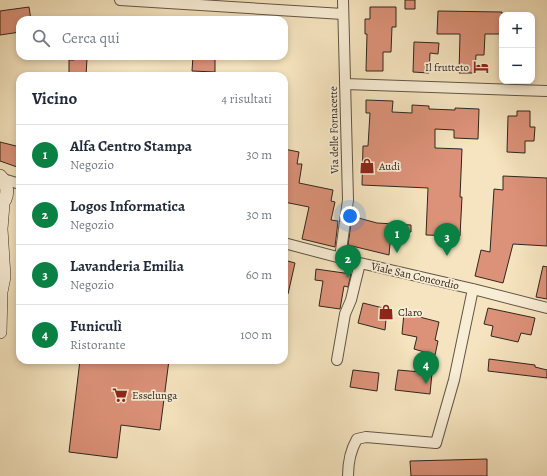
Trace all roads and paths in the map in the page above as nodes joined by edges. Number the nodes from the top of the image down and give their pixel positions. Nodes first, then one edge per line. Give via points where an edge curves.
1 (120, 0) edge
2 (343, 0) edge
3 (343, 14) junction
4 (345, 84) junction
5 (547, 91) edge
6 (2, 178) edge
7 (16, 183) edge
8 (1, 205) edge
9 (288, 245) edge
10 (340, 258) junction
11 (360, 263) junction
12 (473, 289) junction
13 (0, 291) edge
14 (547, 308) edge
15 (0, 332) edge
16 (337, 360) dead end
17 (348, 476) edge

1 - 3 street
2 - 3 street, Via delle Fornacette
3 - 4 street, Via delle Fornacette
4 - 5 street
4 - 10 street, Via delle Fornacette via 348,200
6 - 7 street
6 - 8 street via 6,184 7,194
8 - 13 street via 4,277
9 - 10 street, Viale San Concordio
10 - 11 street, Viale San Concordio
11 - 12 street, Viale San Concordio
11 - 16 street via 345,314
12 - 14 street, Viale San Concordio
12 - 17 street via 454,380 436,443 366,437 357,439 351,448
13 - 15 street

